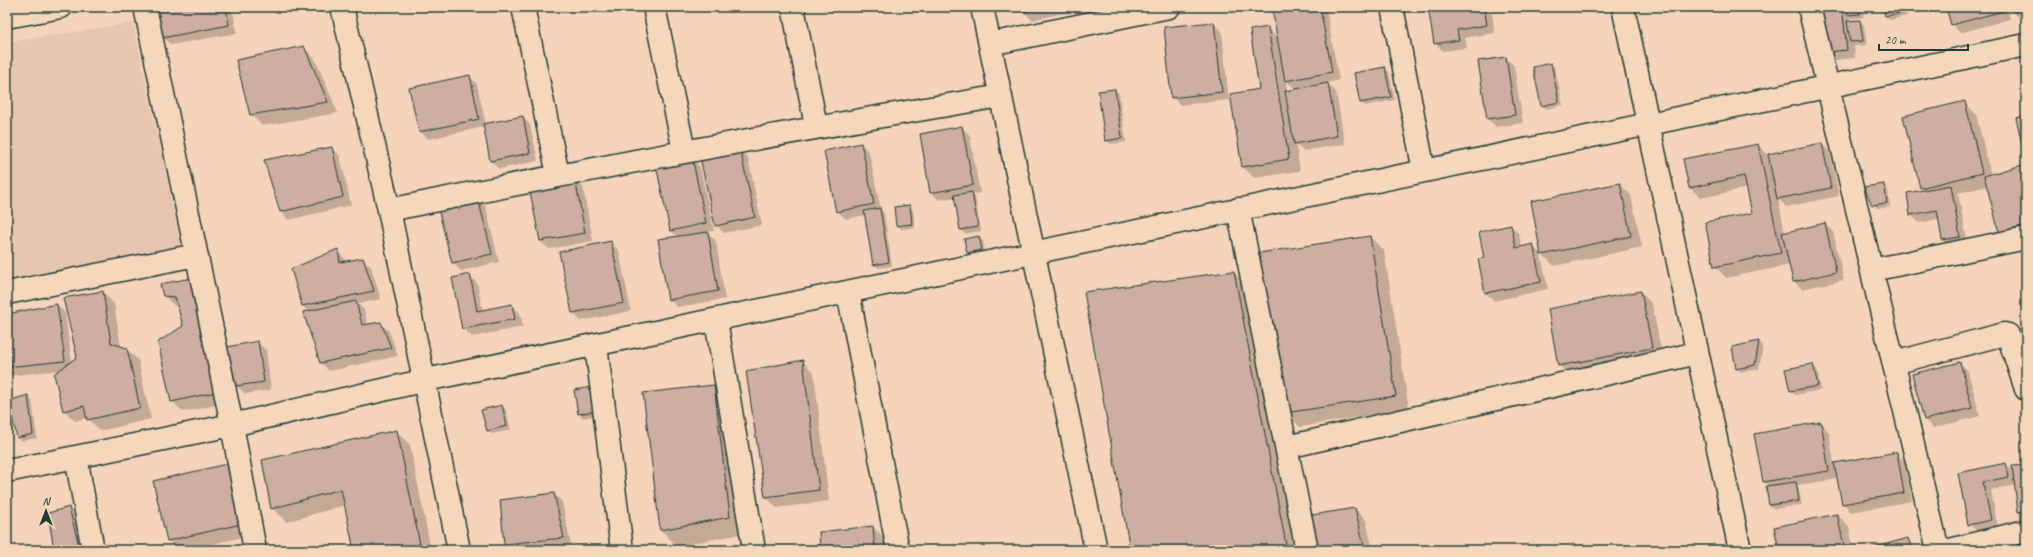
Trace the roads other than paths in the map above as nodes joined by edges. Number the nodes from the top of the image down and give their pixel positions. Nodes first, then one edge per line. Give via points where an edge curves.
1 (61, 7) edge
2 (145, 7) edge
3 (342, 7) edge
4 (523, 7) edge
5 (654, 7) edge
6 (793, 7) edge
7 (982, 7) edge
8 (1169, 7) edge
9 (1392, 7) edge
10 (1623, 7) edge
11 (1809, 7) edge
12 (7, 17) edge
13 (990, 44) junction
14 (2026, 45) edge
15 (1828, 87) junction
16 (1001, 96) junction
17 (1648, 123) junction
18 (816, 126) junction
19 (684, 151) junction
20 (1424, 171) junction
21 (558, 175) junction
22 (1238, 209) junction
23 (389, 210) junction
24 (2026, 238) edge
25 (1034, 252) junction
26 (196, 255) junction
27 (1872, 270) junction
28 (848, 292) junction
29 (7, 294) edge
30 (716, 320) junction
31 (596, 345) junction
32 (1697, 353) junction
33 (1894, 363) junction
34 (426, 380) junction
35 (2026, 389) edge
36 (232, 425) junction
37 (1287, 447) junction
38 (76, 457) junction
39 (7, 471) edge
40 (2026, 531) edge
41 (93, 550) edge
42 (255, 550) edge
43 (459, 550) edge
44 (622, 550) edge
45 (754, 550) edge
46 (898, 550) edge
47 (1096, 550) edge
48 (1306, 550) edge
49 (1740, 550) edge
50 (1938, 550) edge
51 (1950, 550) edge

1 - 12 street
2 - 26 street
3 - 23 street
4 - 21 street
5 - 19 street
6 - 18 street
7 - 13 street
8 - 13 street
9 - 20 street
10 - 17 street
11 - 15 street
13 - 16 street
14 - 15 street
15 - 17 street
15 - 27 street
16 - 18 street
16 - 25 street
17 - 20 street
17 - 32 street
18 - 19 street
19 - 21 street
20 - 22 street
21 - 23 street
22 - 25 street
22 - 37 street
23 - 34 street
24 - 27 street
25 - 28 street
25 - 47 street
26 - 29 street
26 - 36 street
27 - 33 street
28 - 30 street
28 - 46 street
30 - 31 street
30 - 45 street
31 - 34 street
31 - 44 street
32 - 37 street
32 - 49 street
33 - 35 street via 2004,334 2008,335
33 - 50 street
34 - 36 street
34 - 43 street
36 - 38 street
36 - 42 street
37 - 48 street
38 - 39 street
38 - 41 street
40 - 51 street

